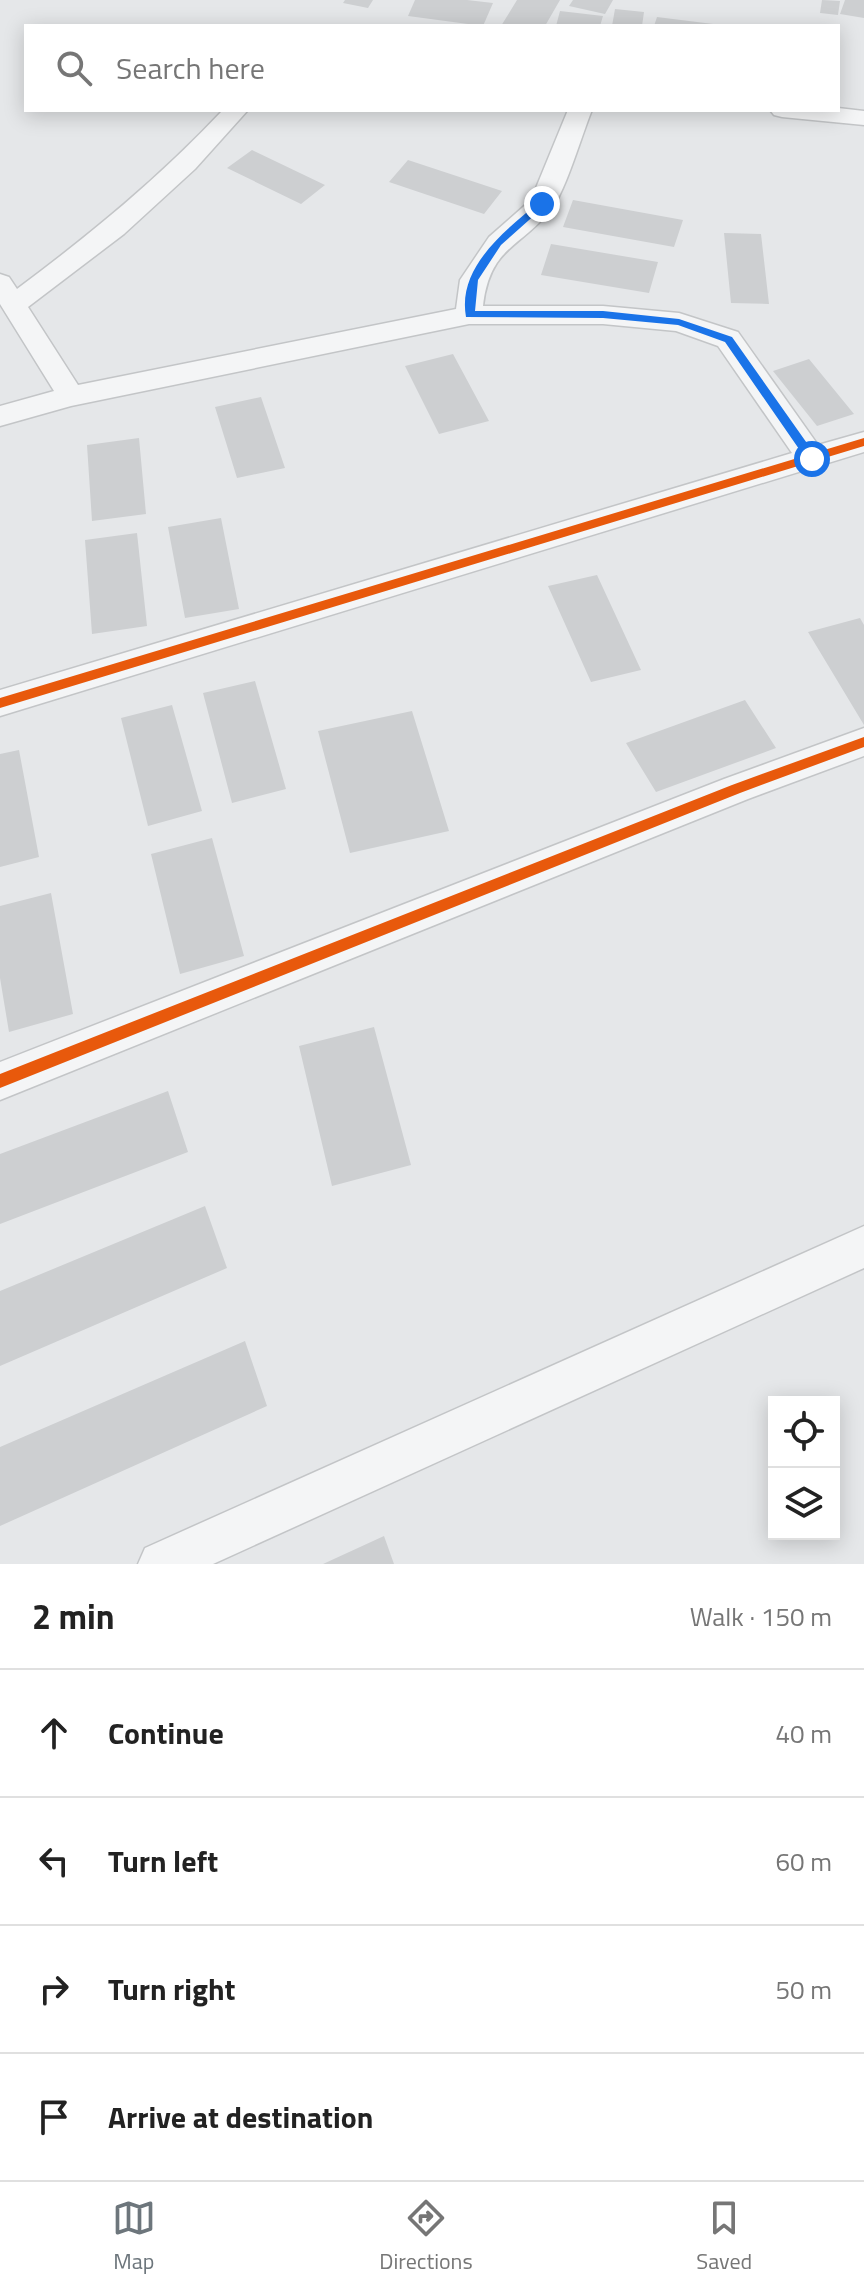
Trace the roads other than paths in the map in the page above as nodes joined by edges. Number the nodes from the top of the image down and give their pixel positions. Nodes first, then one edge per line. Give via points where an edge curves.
1 (234, 112) edge
2 (579, 112) edge
3 (802, 112) edge
4 (864, 118) edge
5 (7, 293) edge
6 (469, 315) junction
7 (71, 396) junction
8 (0, 416) edge
9 (864, 442) edge
10 (812, 459) junction
11 (0, 703) edge
12 (864, 742) edge
13 (0, 1081) edge
14 (864, 1247) edge
15 (161, 1564) edge

1 - 5 street via 115,228
2 - 6 street via 542,204 498,243 473,280
3 - 4 street
5 - 7 street
6 - 7 street
6 - 10 street via 618,316 679,322 728,339
7 - 8 street
9 - 10 street
10 - 11 street
12 - 13 street
14 - 15 street

